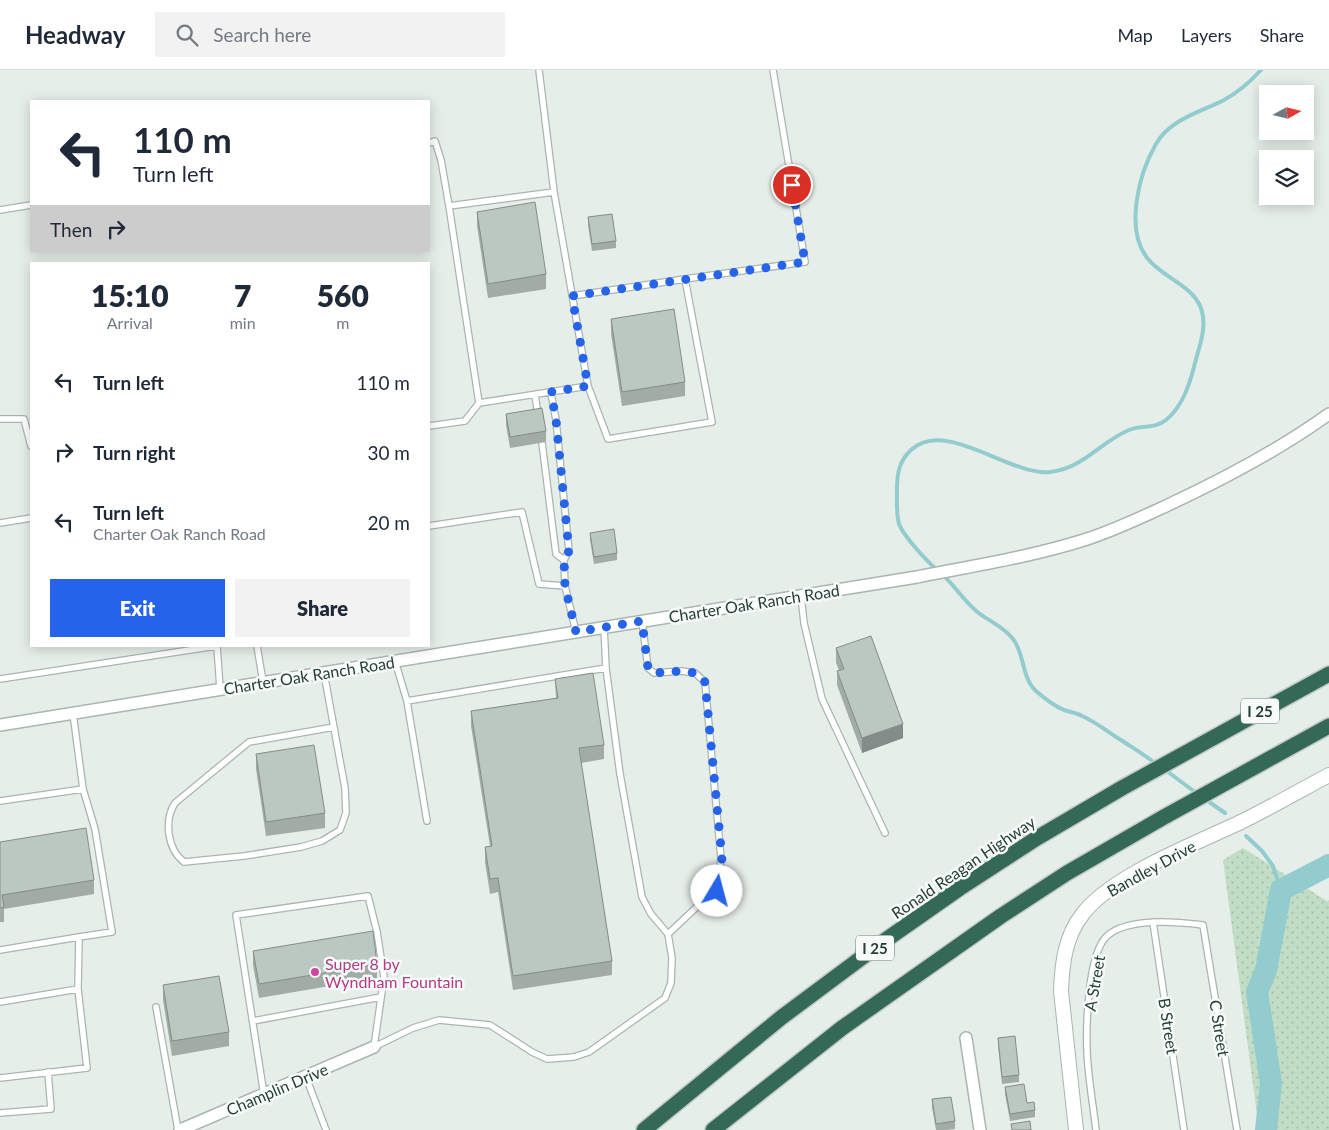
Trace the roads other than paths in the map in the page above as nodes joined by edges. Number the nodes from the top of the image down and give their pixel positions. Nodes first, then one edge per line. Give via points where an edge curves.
1 (539, 70) edge
2 (773, 70) edge
3 (430, 142) edge
4 (554, 192) junction
5 (30, 205) edge
6 (449, 206) junction
7 (0, 210) edge
8 (685, 279) junction
9 (572, 296) junction
10 (588, 386) junction
11 (551, 392) junction
12 (535, 395) junction
13 (479, 403) junction
14 (1329, 414) edge
15 (0, 420) edge
16 (539, 420) edge
17 (430, 426) edge
18 (30, 442) edge
19 (542, 443) edge
20 (30, 518) edge
21 (0, 523) edge
22 (430, 526) edge
23 (564, 560) junction
24 (565, 586) junction
25 (801, 596) junction
26 (642, 621) junction
27 (604, 628) junction
28 (576, 632) junction
29 (209, 647) edge
30 (216, 647) edge
31 (257, 647) edge
32 (395, 661) junction
33 (606, 668) junction
34 (324, 673) junction
35 (1329, 674) edge
36 (0, 679) edge
37 (263, 682) junction
38 (220, 690) junction
39 (407, 701) junction
40 (73, 713) junction
41 (0, 725) edge
42 (1329, 726) edge
43 (334, 727) junction
44 (1329, 775) edge
45 (84, 788) junction
46 (0, 801) edge
47 (427, 821) dead end
48 (885, 833) dead end
49 (1153, 922) junction
50 (1203, 925) joint
51 (668, 934) junction
52 (79, 937) junction
53 (0, 950) edge
54 (78, 989) junction
55 (381, 997) junction
56 (0, 1002) edge
57 (156, 1007) dead end
58 (253, 1021) junction
59 (966, 1038) dead end
60 (374, 1047) junction
61 (48, 1072) junction
62 (306, 1077) junction
63 (0, 1078) edge
64 (264, 1094) junction
65 (0, 1112) edge
66 (179, 1130) edge
67 (326, 1130) edge
68 (644, 1130) edge
69 (713, 1130) edge
70 (980, 1130) edge
71 (1076, 1130) edge
72 (1096, 1130) edge
73 (1184, 1130) edge
74 (1237, 1130) edge

1 - 4 lane
2 - 8 lane via 805,262
3 - 6 lane via 435,142 438,151
4 - 6 lane
4 - 9 lane
5 - 7 lane
6 - 13 lane
8 - 9 lane
8 - 10 lane via 712,422 608,439
9 - 10 lane
10 - 11 lane
11 - 12 lane
11 - 23 lane via 569,551
12 - 13 lane
12 - 16 lane
13 - 17 lane via 465,421
14 - 25 street, Charter Oak Ranch Road via 1248,466 1084,540 964,568
15 - 18 lane via 24,419
19 - 23 lane via 556,554
20 - 21 lane
22 - 24 lane via 522,512 540,584
23 - 24 lane
24 - 28 lane
25 - 26 street, Charter Oak Ranch Road
25 - 48 lane via 822,699
26 - 27 street, Charter Oak Ranch Road
26 - 51 lane via 648,668 654,673 696,673 705,682 722,858 717,891
27 - 28 street, Charter Oak Ranch Road
27 - 33 lane
28 - 32 street, Charter Oak Ranch Road
29 - 36 lane
30 - 38 lane
31 - 37 lane
32 - 34 street, Charter Oak Ranch Road
32 - 39 lane
33 - 39 lane
33 - 51 lane via 620,774 642,897
34 - 37 street, Charter Oak Ranch Road
34 - 43 lane
35 - 68 highway, Ronald Reagan Highway / I 25 via 1122,788 960,888 782,1017
37 - 38 street, Charter Oak Ranch Road
38 - 40 street, Charter Oak Ranch Road
39 - 47 lane
40 - 41 street, Charter Oak Ranch Road
40 - 45 lane
42 - 69 highway via 1067,873 939,958 842,1028
43 - 43 lane via 345,788 346,814 340,830 322,841 291,849 184,862 176,856 169,834 170,811 249,742
44 - 71 street, Bandley Drive via 1140,871 1115,886 1082,914 1065,949 1061,991
45 - 46 lane
45 - 52 lane via 95,830 112,932
49 - 50 lane, A Street
49 - 72 lane, A Street via 1123,928 1107,936 1093,966 1087,1051
49 - 73 lane, B Street
50 - 74 lane, C Street
51 - 60 lane via 671,982 665,998 589,1052 547,1059 490,1025 439,1020 413,1028
52 - 53 lane
52 - 54 lane
54 - 56 lane
54 - 61 lane via 87,1068
55 - 58 lane
55 - 58 lane via 384,977 368,896 236,915
55 - 60 lane
57 - 66 lane
58 - 64 lane
59 - 70 street
60 - 62 street, Champlin Drive
61 - 63 lane
61 - 65 lane via 51,1109
62 - 64 street, Champlin Drive
62 - 67 lane
64 - 66 street, Champlin Drive

